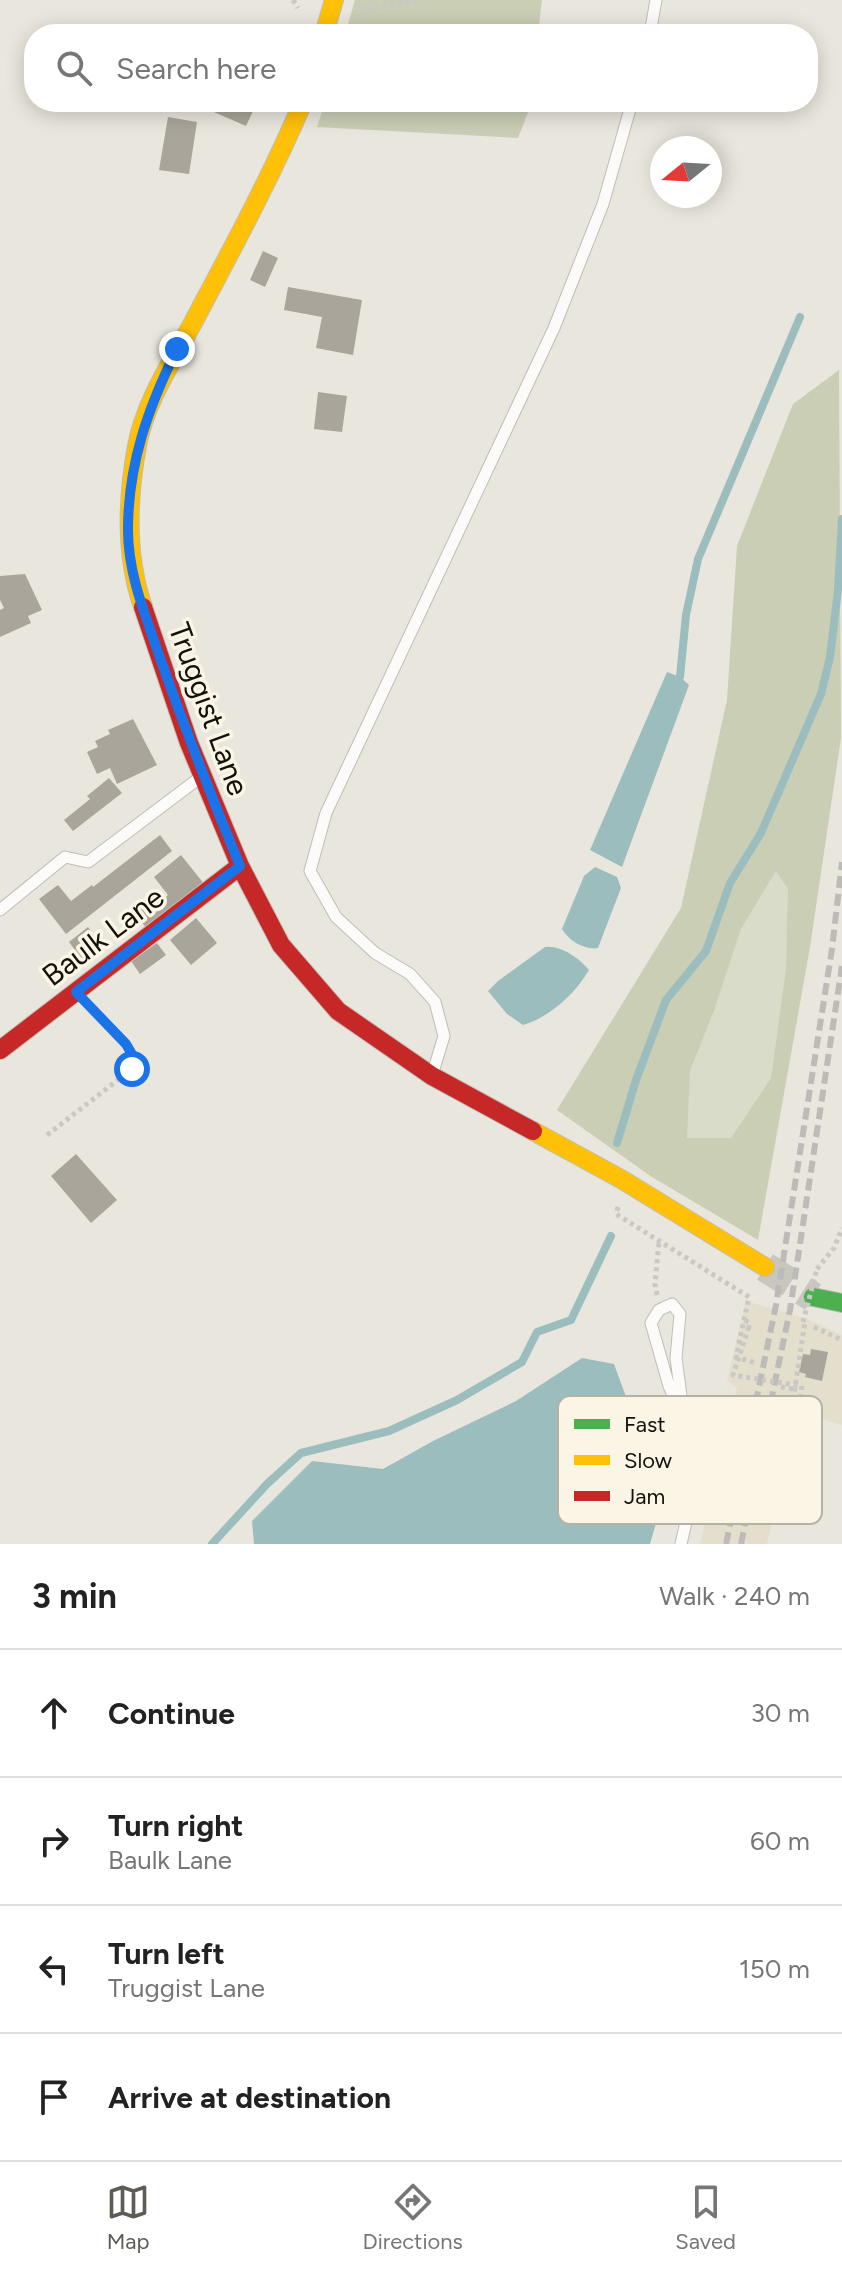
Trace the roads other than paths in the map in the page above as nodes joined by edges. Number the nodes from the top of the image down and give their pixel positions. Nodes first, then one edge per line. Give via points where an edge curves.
1 (334, 0) edge
2 (656, 0) edge
3 (327, 24) edge
4 (652, 24) edge
5 (299, 112) edge
6 (629, 112) edge
7 (203, 776) junction
8 (240, 866) junction
9 (0, 910) edge
10 (0, 1050) edge
11 (432, 1076) junction
12 (765, 1267) tunnel mouth
13 (813, 1297) tunnel mouth
14 (842, 1303) edge
15 (673, 1396) edge
16 (682, 1396) edge
17 (686, 1524) edge
18 (681, 1544) edge

1 - 3 street
2 - 4 lane
5 - 7 street, Truggist Lane via 158,388 137,444 128,530 134,581
6 - 11 lane via 603,204 554,328 326,813 310,871 336,917 375,953 410,974 435,1002 444,1036
7 - 8 street, Truggist Lane
7 - 9 lane via 88,862 65,857
8 - 10 street, Baulk Lane
8 - 11 street, Truggist Lane via 281,945 338,1011
11 - 12 street, Truggist Lane via 621,1179
13 - 14 street
15 - 16 lane via 651,1323 659,1310 672,1304 680,1314 676,1358
17 - 18 lane

